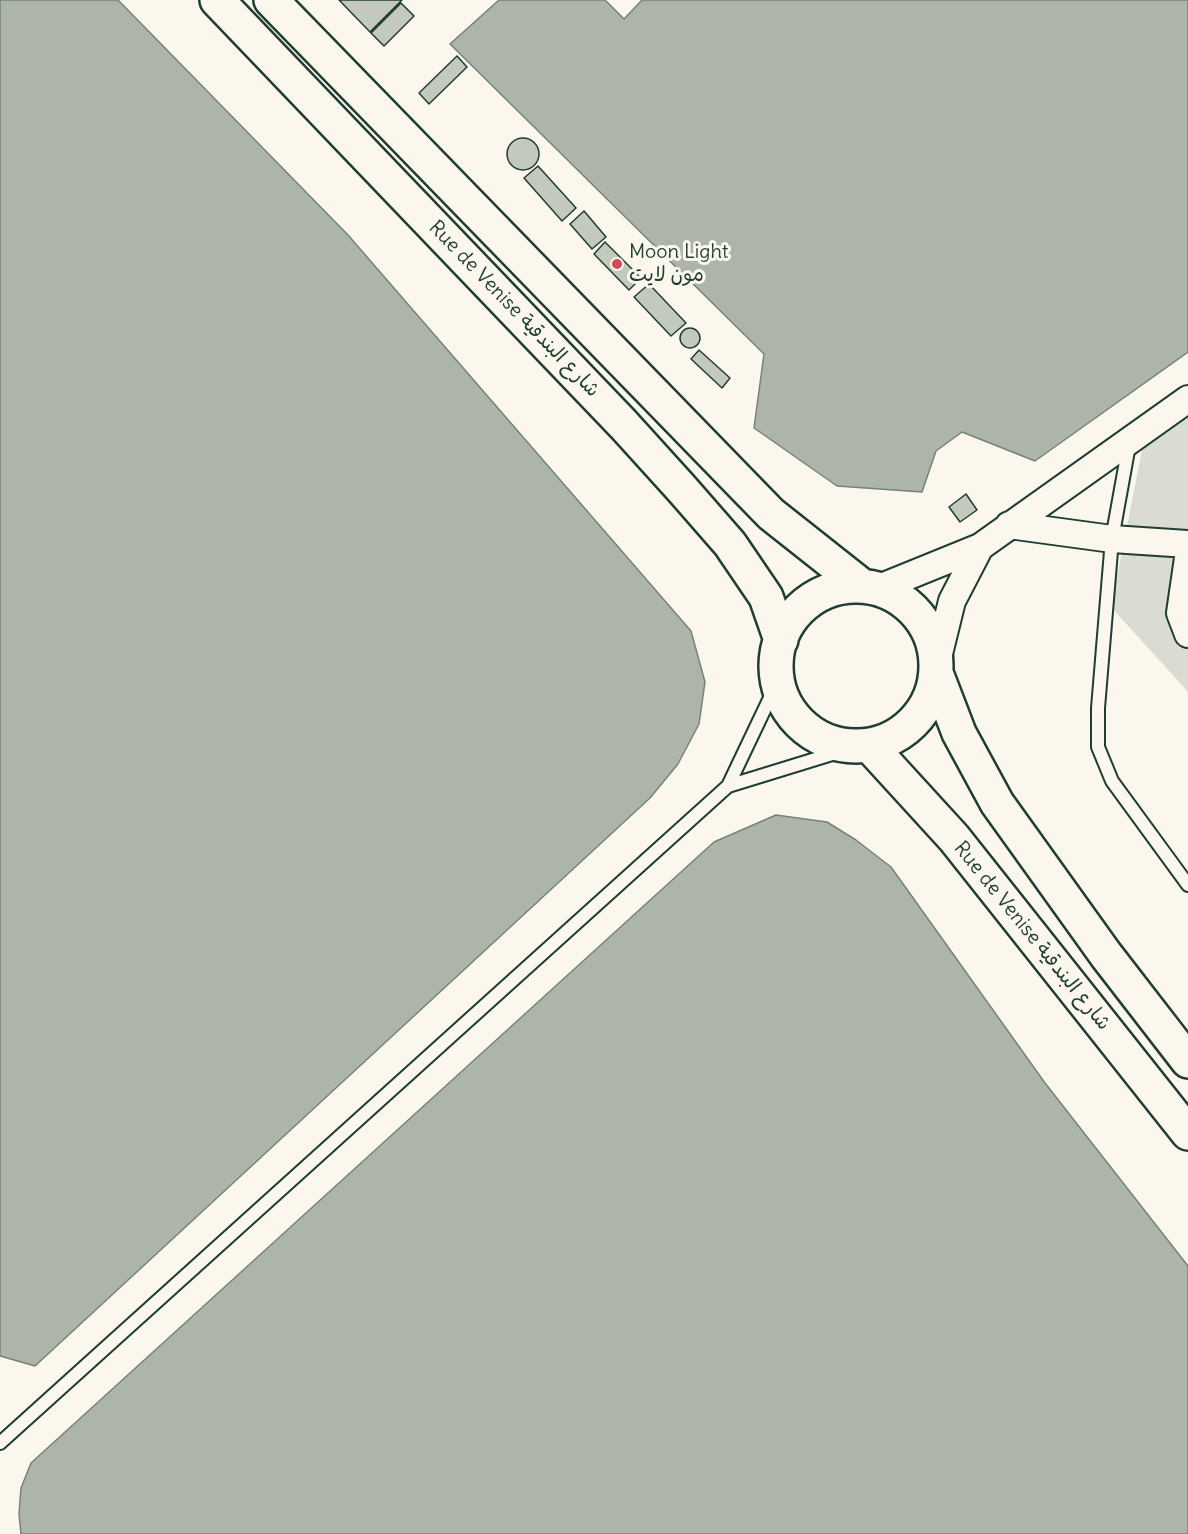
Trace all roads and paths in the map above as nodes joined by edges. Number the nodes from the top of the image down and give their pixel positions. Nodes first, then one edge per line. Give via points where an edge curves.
1 (217, 0) edge
2 (271, 0) edge
3 (1188, 399) edge
4 (1130, 441) junction
5 (1009, 525) junction
6 (1112, 539) junction
7 (1188, 543) edge
8 (980, 547) junction
9 (1188, 558) edge
10 (870, 587) junction
11 (1188, 634) edge
12 (781, 640) junction
13 (936, 670) junction
14 (778, 681) junction
15 (864, 746) junction
16 (728, 786) junction
17 (1188, 885) edge
18 (1188, 1061) edge
19 (1188, 1133) edge
20 (0, 1443) edge

1 - 12 main road, Rue de Venise شارع البندقية via 624,425 717,529 766,597
2 - 10 main road, Rue de Venise شارع البندقية via 771,514
3 - 4 street
4 - 5 street
4 - 6 lane
5 - 6 street
5 - 8 street
6 - 7 street
6 - 17 lane via 1098,747 1112,781
8 - 10 street
8 - 13 street via 952,601
9 - 11 street via 1180,613
10 - 12 main road via 836,588 812,599 793,616
10 - 13 main road via 902,599 921,618 932,640
12 - 14 main road via 776,660
13 - 15 main road via 925,707 914,721 886,741
13 - 18 main road via 960,733 997,803
14 - 15 main road via 785,703 815,735 836,744
14 - 16 lane
15 - 16 lane
15 - 19 main road, Rue de Venise شارع البندقية via 954,838
16 - 20 lane

